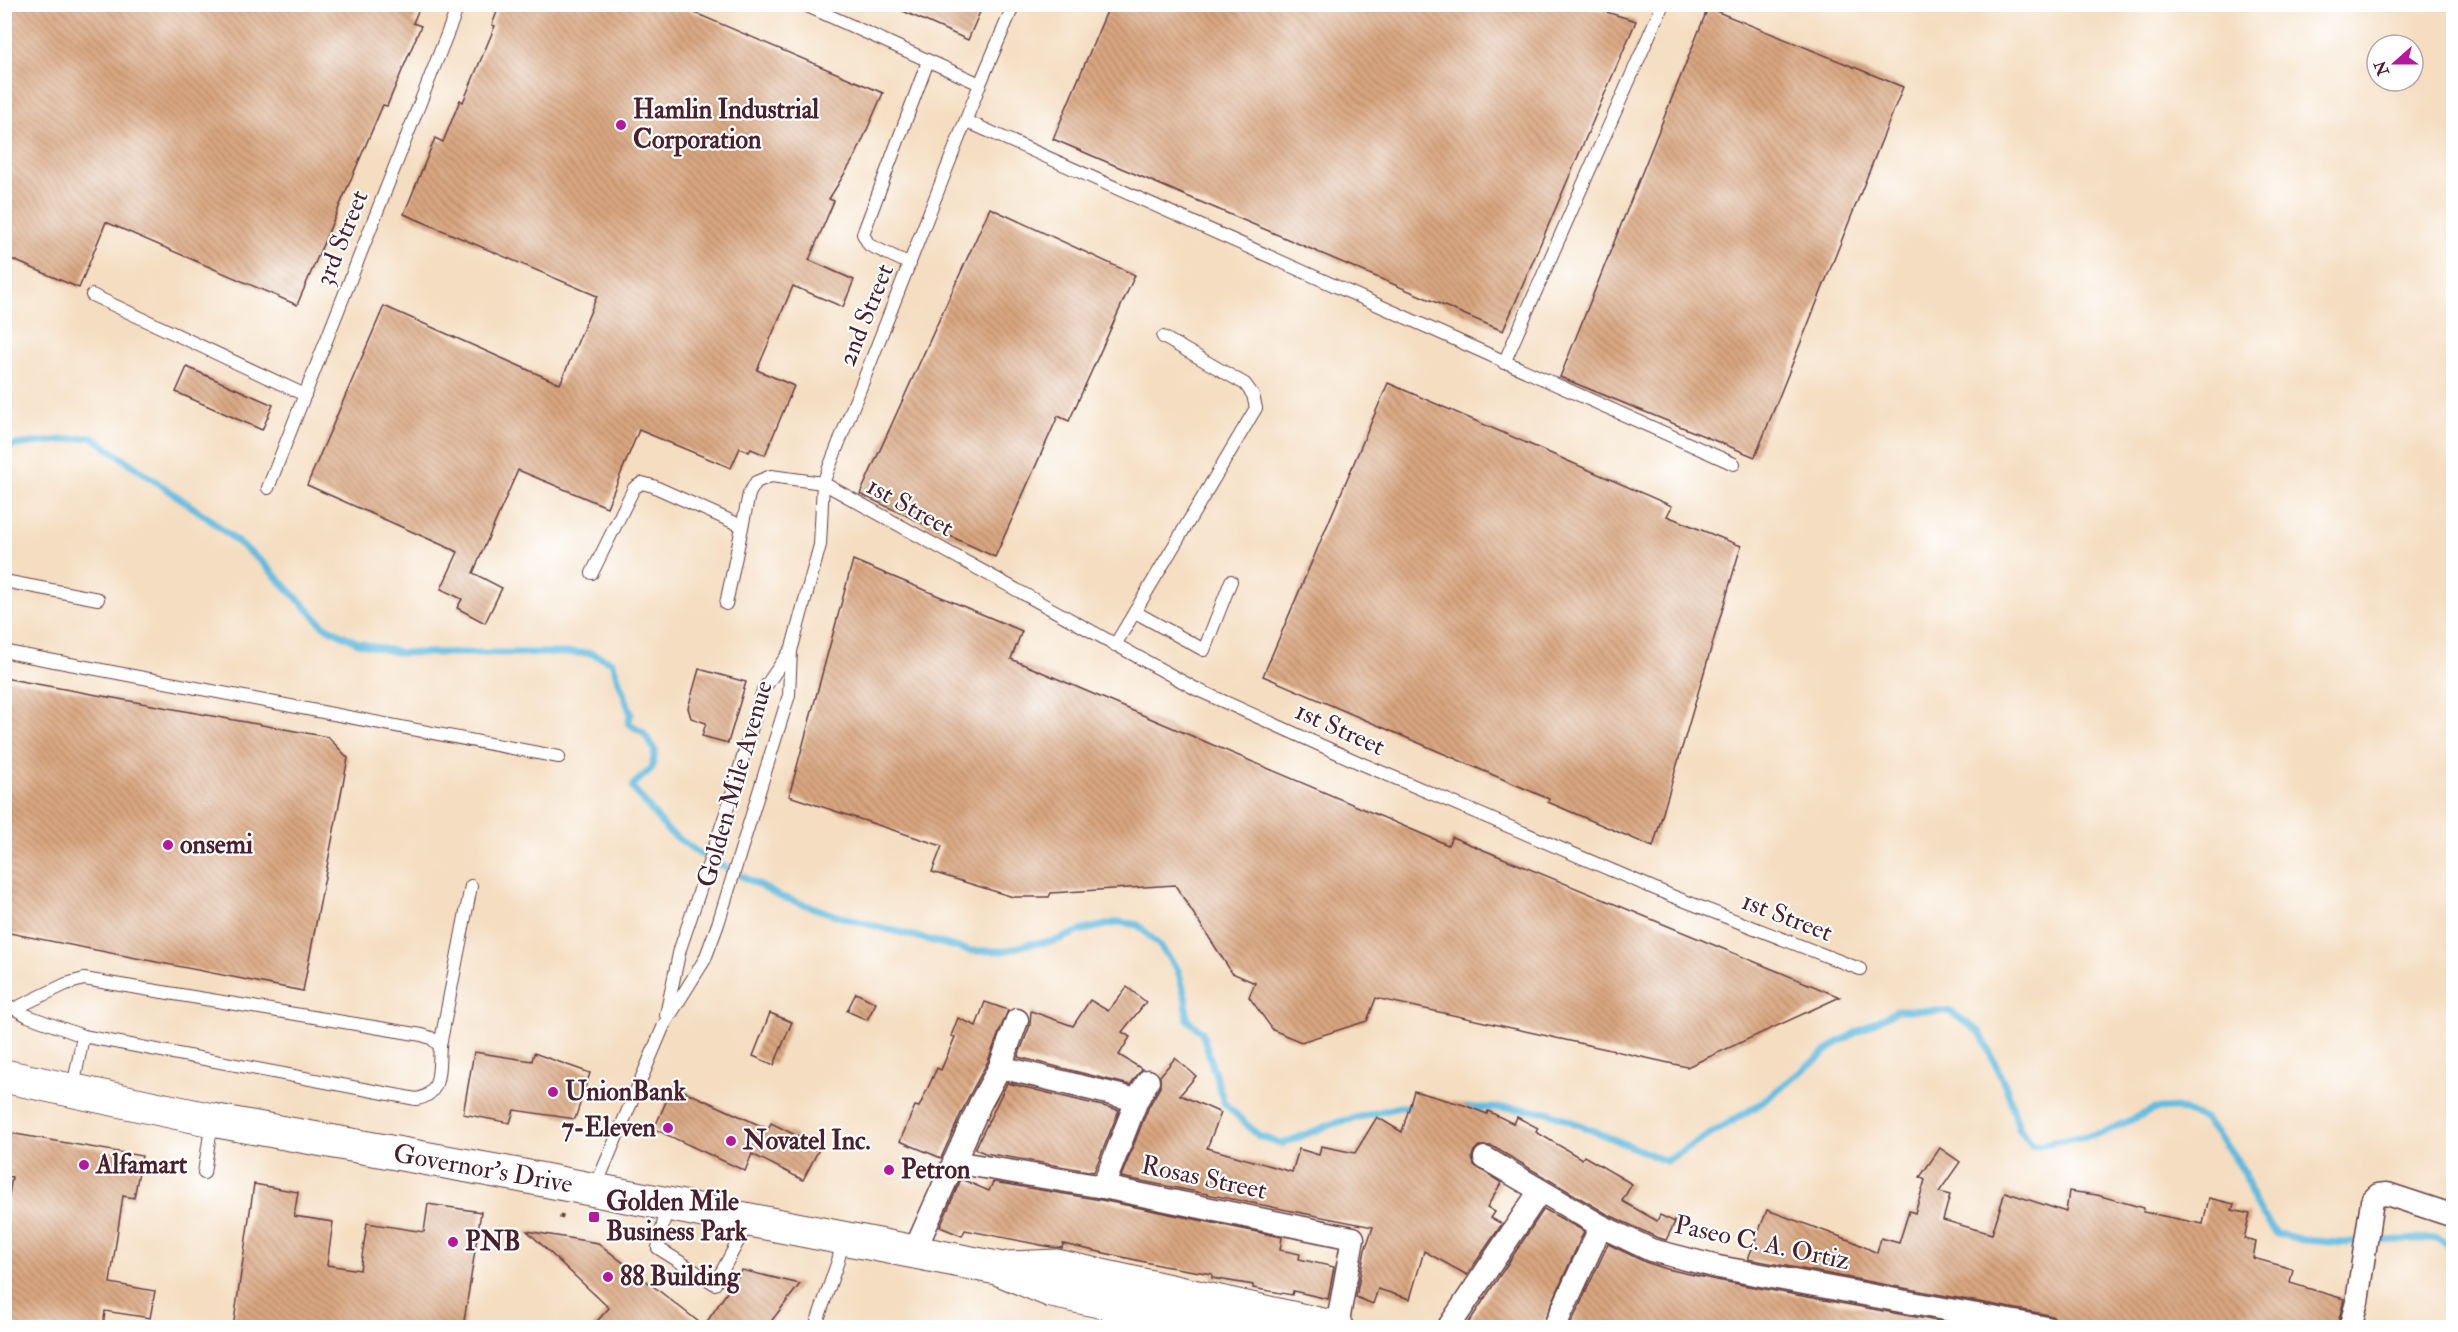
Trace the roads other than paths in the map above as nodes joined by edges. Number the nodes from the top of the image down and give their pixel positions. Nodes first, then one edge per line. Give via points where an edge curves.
1 (459, 4) edge
2 (803, 4) edge
3 (1014, 4) edge
4 (1663, 4) edge
5 (928, 61) junction
6 (980, 84) junction
7 (966, 121) junction
8 (910, 264) junction
9 (92, 295) dead end
10 (1163, 337) dead end
11 (1504, 363) junction
12 (305, 395) junction
13 (1734, 464) dead end
14 (823, 483) junction
15 (268, 488) dead end
16 (742, 526) junction
17 (592, 573) dead end
18 (4, 581) edge
19 (1231, 581) dead end
20 (98, 598) dead end
21 (726, 604) dead end
22 (1135, 612) junction
23 (1115, 645) junction
24 (4, 649) edge
25 (791, 651) junction
26 (559, 757) dead end
27 (471, 886) dead end
28 (1860, 969) dead end
29 (10, 1006) edge
30 (1017, 1020) dead end
31 (664, 1025) junction
32 (83, 1036) junction
33 (440, 1046) junction
34 (1000, 1067) junction
35 (4, 1076) edge
36 (1149, 1081) dead end
37 (73, 1089) junction
38 (1137, 1100) junction
39 (212, 1119) junction
40 (1485, 1158) dead end
41 (954, 1162) junction
42 (204, 1173) dead end
43 (1103, 1186) junction
44 (595, 1189) junction
45 (1540, 1191) junction
46 (668, 1203) junction
47 (2454, 1216) edge
48 (750, 1219) junction
49 (1601, 1226) junction
50 (843, 1238) junction
51 (914, 1252) junction
52 (998, 1268) junction
53 (1980, 1321) edge
54 (1337, 1327) edge
55 (815, 1328) edge
56 (1227, 1328) edge
57 (1448, 1328) edge
58 (1554, 1328) edge
59 (2047, 1328) edge
60 (2350, 1328) edge

1 - 12 lane, 3rd Street
2 - 5 lane
3 - 6 lane, 2nd Street
4 - 11 lane
5 - 6 lane
5 - 8 lane via 863,234 868,245
6 - 7 lane, 2nd Street
7 - 8 lane, 2nd Street
7 - 11 lane
8 - 14 lane, 2nd Street
9 - 12 lane
10 - 22 lane via 1245,384 1256,408
11 - 13 lane
12 - 15 lane, 3rd Street
14 - 16 lane via 771,476 756,483
14 - 23 lane, 1st Street
14 - 25 lane, 2nd Street via 820,545
16 - 17 lane via 642,483 634,488
16 - 21 lane
18 - 20 lane
19 - 22 lane via 1204,650
22 - 23 lane
23 - 28 lane, 1st Street via 1196,689 1360,763 1672,896
24 - 26 lane
25 - 31 lane, Golden Mile Avenue via 763,690 680,949
25 - 31 lane, Golden Mile Avenue via 789,695 720,916 705,959
27 - 33 lane
29 - 32 lane
29 - 33 lane via 84,979 422,1035
30 - 34 street
31 - 44 lane, Golden Mile Avenue
32 - 33 lane via 416,1099 428,1097 435,1090
32 - 37 lane
34 - 38 street
34 - 41 street
35 - 37 highway, Governor's Drive
36 - 38 street
37 - 39 highway, Governor's Drive
38 - 43 street
39 - 42 lane
39 - 44 highway, Governor's Drive
40 - 45 street, Paseo C. A. Ortiz
41 - 43 street, Rosas Street
41 - 51 street
43 - 54 street, Rosas Street via 1353,1238
44 - 46 highway, Governor's Drive
45 - 49 street, Paseo C. A. Ortiz
45 - 57 street
46 - 48 highway, Governor's Drive
46 - 48 lane via 657,1248 715,1284
47 - 60 street via 2387,1194 2372,1201
48 - 50 highway, Governor's Drive
49 - 53 street, Paseo C. A. Ortiz via 1652,1250 1718,1267
49 - 58 street
50 - 51 highway, Governor's Drive
50 - 55 lane
51 - 52 highway, Governor's Drive
52 - 54 highway, Governor's Drive via 1058,1266
52 - 56 highway, Governor's Drive via 1052,1291
53 - 59 street, Paseo C. A. Ortiz

